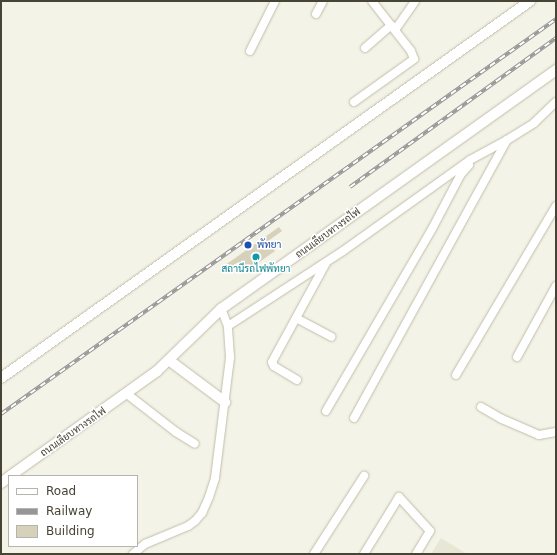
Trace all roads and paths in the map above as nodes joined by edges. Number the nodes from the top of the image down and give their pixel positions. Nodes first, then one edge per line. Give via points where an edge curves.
1 (276, 1) edge
2 (323, 1) edge
3 (372, 1) edge
4 (415, 1) edge
5 (530, 1) edge
6 (316, 14) dead end
7 (393, 28) junction
8 (365, 48) dead end
9 (250, 51) dead end
10 (556, 70) edge
11 (354, 102) dead end
12 (556, 102) edge
13 (548, 109) junction
14 (556, 113) edge
15 (503, 142) junction
16 (556, 206) edge
17 (326, 263) junction
18 (556, 286) edge
19 (221, 309) junction
20 (296, 318) junction
21 (228, 326) junction
22 (331, 337) dead end
23 (517, 357) dead end
24 (170, 361) junction
25 (456, 375) dead end
26 (1, 378) edge
27 (297, 380) dead end
28 (127, 394) junction
29 (225, 402) junction
30 (481, 407) dead end
31 (326, 411) dead end
32 (354, 418) dead end
33 (556, 432) edge
34 (195, 444) dead end
35 (11, 475) edge
36 (364, 476) dead end
37 (133, 554) edge
38 (314, 554) edge
39 (364, 554) edge
40 (416, 554) edge

1 - 9 street
2 - 6 street
3 - 7 street
4 - 7 street
5 - 26 street
7 - 8 street
7 - 11 street via 411,51 414,59
10 - 19 street, ถนนเลียบทางรถไฟ
12 - 13 street
13 - 14 street
13 - 15 street via 534,123
15 - 17 street via 470,160
15 - 31 street via 469,165 461,174 432,229
15 - 32 street
16 - 25 street
17 - 20 street
17 - 21 street
18 - 23 street
19 - 21 street
19 - 24 street, ถนนเลียบทางรถไฟ
20 - 22 street
20 - 27 street via 271,364
21 - 29 street via 230,357
24 - 28 street, ถนนเลียบทางรถไฟ
24 - 29 street
28 - 34 street
28 - 35 street, ถนนเลียบทางรถไฟ
29 - 37 street via 215,478 202,514 188,526 145,544
30 - 33 street via 539,435
36 - 38 street
39 - 40 street via 399,498 430,531

